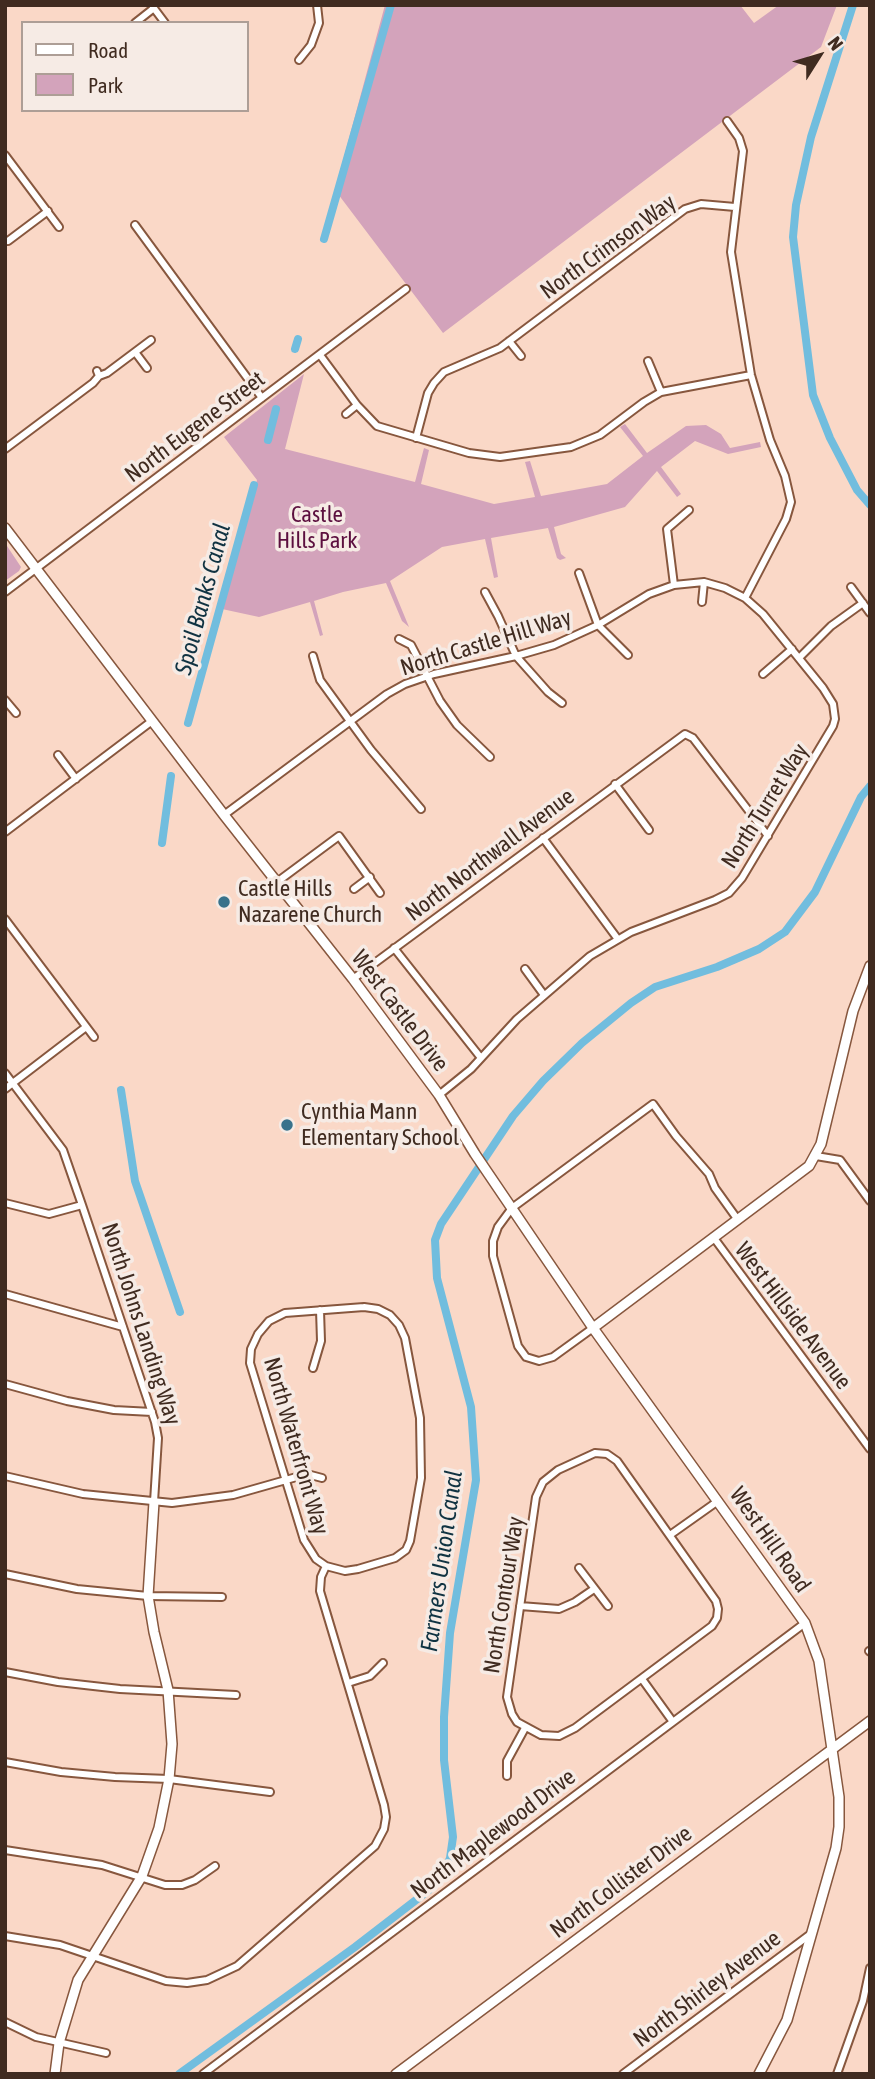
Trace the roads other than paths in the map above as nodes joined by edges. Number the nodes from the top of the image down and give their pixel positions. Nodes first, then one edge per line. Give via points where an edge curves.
1 (317, 5) edge
2 (153, 7) edge
3 (137, 21) edge
4 (299, 60) dead end
5 (727, 121) dead end
6 (5, 155) edge
7 (735, 207) junction
8 (48, 211) junction
9 (135, 225) dead end
10 (59, 227) dead end
11 (8, 241) dead end
12 (406, 289) dead end
13 (151, 340) dead end
14 (509, 341) junction
15 (135, 352) junction
16 (320, 355) junction
17 (521, 356) dead end
18 (648, 361) dead end
19 (147, 368) dead end
20 (751, 375) junction
21 (661, 392) junction
22 (262, 398) junction
23 (357, 405) junction
24 (346, 414) dead end
25 (416, 438) junction
26 (5, 449) edge
27 (791, 502) junction
28 (801, 502) dead end
29 (689, 510) dead end
30 (5, 528) edge
31 (36, 569) junction
32 (579, 573) dead end
33 (704, 582) junction
34 (674, 584) junction
35 (851, 587) dead end
36 (5, 592) edge
37 (485, 592) dead end
38 (745, 598) junction
39 (702, 602) dead end
40 (863, 603) junction
41 (870, 612) edge
42 (598, 625) junction
43 (399, 639) dead end
44 (792, 649) junction
45 (628, 655) dead end
46 (313, 656) dead end
47 (516, 656) junction
48 (799, 657) junction
49 (763, 674) dead end
50 (427, 676) junction
51 (5, 700) edge
52 (562, 704) dead end
53 (16, 713) dead end
54 (351, 720) junction
55 (152, 721) junction
56 (58, 755) dead end
57 (490, 757) dead end
58 (76, 779) junction
59 (615, 784) junction
60 (421, 809) dead end
61 (224, 815) junction
62 (649, 830) dead end
63 (5, 832) edge
64 (768, 836) junction
65 (543, 838) junction
66 (370, 877) junction
67 (277, 882) junction
68 (354, 889) dead end
69 (380, 892) dead end
70 (5, 919) edge
71 (617, 938) junction
72 (394, 948) junction
73 (870, 966) edge
74 (525, 969) dead end
75 (353, 979) junction
76 (544, 995) junction
77 (86, 1027) junction
78 (94, 1037) dead end
79 (481, 1058) junction
80 (5, 1073) edge
81 (13, 1083) junction
82 (5, 1089) edge
83 (439, 1095) junction
84 (816, 1156) junction
85 (870, 1200) edge
86 (5, 1203) edge
87 (82, 1205) junction
88 (512, 1208) junction
89 (738, 1220) junction
90 (714, 1238) junction
91 (5, 1294) edge
92 (320, 1310) junction
93 (123, 1327) junction
94 (593, 1328) junction
95 (313, 1368) dead end
96 (5, 1384) edge
97 (152, 1412) junction
98 (870, 1449) edge
99 (5, 1476) edge
100 (322, 1478) dead end
101 (286, 1479) junction
102 (718, 1500) junction
103 (154, 1502) junction
104 (670, 1535) junction
105 (326, 1566) junction
106 (579, 1568) dead end
107 (5, 1574) edge
108 (594, 1589) junction
109 (148, 1596) junction
110 (222, 1597) dead end
111 (520, 1606) junction
112 (608, 1606) dead end
113 (804, 1623) junction
114 (383, 1663) dead end
115 (5, 1672) edge
116 (642, 1679) junction
117 (348, 1683) junction
118 (168, 1690) junction
119 (236, 1695) dead end
120 (870, 1721) edge
121 (673, 1722) junction
122 (525, 1728) junction
123 (831, 1750) junction
124 (5, 1762) edge
125 (507, 1776) dead end
126 (169, 1779) junction
127 (270, 1792) dead end
128 (5, 1850) edge
129 (215, 1866) dead end
130 (142, 1877) junction
131 (813, 1931) junction
132 (5, 1936) edge
133 (91, 1956) junction
134 (870, 1968) edge
135 (5, 2022) edge
136 (59, 2043) junction
137 (106, 2053) dead end
138 (55, 2074) edge
139 (203, 2074) edge
140 (396, 2074) edge
141 (622, 2074) edge
142 (759, 2074) edge
143 (837, 2074) edge

1 - 4 street via 318,23 311,45
2 - 3 street
5 - 7 street via 743,151
6 - 8 street
7 - 14 street, North Crimson Way via 701,204 685,209
7 - 20 street via 731,252
8 - 10 street
8 - 11 street
9 - 22 street
12 - 16 street, North Eugene Street
13 - 15 street
14 - 17 street
14 - 25 street, North Crimson Way via 444,372 433,383
15 - 19 street
15 - 26 street via 98,373 93,383
16 - 22 street, North Eugene Street
16 - 23 street
18 - 21 street
20 - 21 street
20 - 27 street
21 - 25 street via 600,435 560,449 512,457 485,456
22 - 31 street, North Eugene Street
23 - 24 street
23 - 25 street via 377,426
27 - 28 street
27 - 38 street
29 - 34 street via 667,529
30 - 31 street, West Castle Drive
31 - 36 street, North Eugene Street
31 - 55 street, West Castle Drive
32 - 42 street
33 - 34 street, North Castle Hill Way
33 - 38 street, North Castle Hill Way
33 - 39 street
34 - 42 street, North Castle Hill Way
35 - 40 street
37 - 47 street
38 - 44 street, North Turret Way
40 - 41 street
40 - 48 street
42 - 45 street
42 - 47 street, North Castle Hill Way
43 - 50 street via 411,645
44 - 48 street, North Turret Way
44 - 49 street
46 - 54 street via 320,680
47 - 50 street, North Castle Hill Way
47 - 52 street
48 - 64 street, North Turret Way via 833,704 835,719
50 - 54 street, North Castle Hill Way via 387,694
50 - 57 street via 457,725
51 - 53 street
54 - 60 street
54 - 61 street, North Castle Hill Way
55 - 58 street
55 - 61 street, West Castle Drive
56 - 58 street
58 - 63 street
59 - 62 street
59 - 64 street, North Northwall Avenue via 685,734 693,738
59 - 65 street, North Northwall Avenue
61 - 67 street, West Castle Drive
64 - 71 street, North Turret Way via 729,893
65 - 71 street
65 - 72 street, North Northwall Avenue
66 - 67 street via 339,836
66 - 68 street
66 - 69 street
67 - 75 street, West Castle Drive
70 - 77 street
71 - 76 street, North Turret Way
72 - 75 street, North Northwall Avenue
72 - 79 street
73 - 84 street via 853,1010
74 - 76 street
75 - 83 street, West Castle Drive
76 - 79 street, North Turret Way
77 - 78 street
77 - 81 street
79 - 83 street, North Turret Way
80 - 81 street, North Johns Landing Way
81 - 82 street
81 - 87 street, North Johns Landing Way via 64,1150
83 - 88 street, West Castle Drive
84 - 85 street via 844,1164
84 - 89 street via 799,1176
86 - 87 street via 48,1214
87 - 93 street, North Johns Landing Way
88 - 89 street via 653,1104 709,1174
88 - 94 street, West Castle Drive
88 - 94 street via 498,1227 493,1256 518,1346 526,1357 539,1362
89 - 90 street
90 - 94 street
90 - 98 street, West Hillside Avenue
91 - 93 street
92 - 95 street via 321,1341
92 - 101 street, North Waterfront Way via 285,1313 270,1321 251,1349 250,1363
92 - 105 street via 378,1309 399,1325 420,1418 422,1478 406,1550 358,1569
93 - 97 street, North Johns Landing Way
94 - 102 street, West Hill Road
96 - 97 street via 114,1410
97 - 103 street, North Johns Landing Way via 158,1438
99 - 103 street via 83,1494
100 - 101 street via 307,1474
101 - 103 street via 233,1495
101 - 105 street, North Waterfront Way via 309,1551
102 - 104 street
102 - 113 street, West Hill Road
103 - 109 street, North Johns Landing Way
104 - 111 street, North Contour Way via 617,1461 607,1454 595,1453 558,1470 543,1482 536,1497
104 - 116 street via 718,1609 712,1626
105 - 117 street, North Waterfront Way via 320,1591
106 - 108 street
107 - 109 street via 77,1589
108 - 111 street via 559,1609
108 - 112 street
109 - 110 street
109 - 118 street, North Johns Landing Way
111 - 122 street, North Contour Way via 507,1697 512,1714
113 - 121 street, North Maplewood Drive
113 - 123 street, West Hill Road via 819,1661
114 - 117 street via 370,1676
115 - 118 street via 120,1689
116 - 121 street
116 - 122 street via 567,1733 550,1737
117 - 133 street, North Waterfront Way via 386,1817 375,1846 237,1966 207,1980 166,1981
118 - 119 street
118 - 126 street, North Johns Landing Way
120 - 123 street, North Collister Drive
121 - 139 street, North Maplewood Drive
122 - 125 street via 507,1761
123 - 131 street, West Hill Road via 839,1827
123 - 140 street, North Collister Drive
124 - 126 street via 61,1772
126 - 127 street
126 - 130 street, North Johns Landing Way
128 - 130 street via 102,1865
129 - 130 street via 182,1885
130 - 133 street, North Johns Landing Way
131 - 141 street, North Shirley Avenue
131 - 142 street, West Hill Road via 787,2020
132 - 133 street, North Waterfront Way via 60,1945
133 - 136 street, North Johns Landing Way via 78,1980
134 - 143 street
135 - 136 street via 24,2034
136 - 137 street
136 - 138 street, North Johns Landing Way

